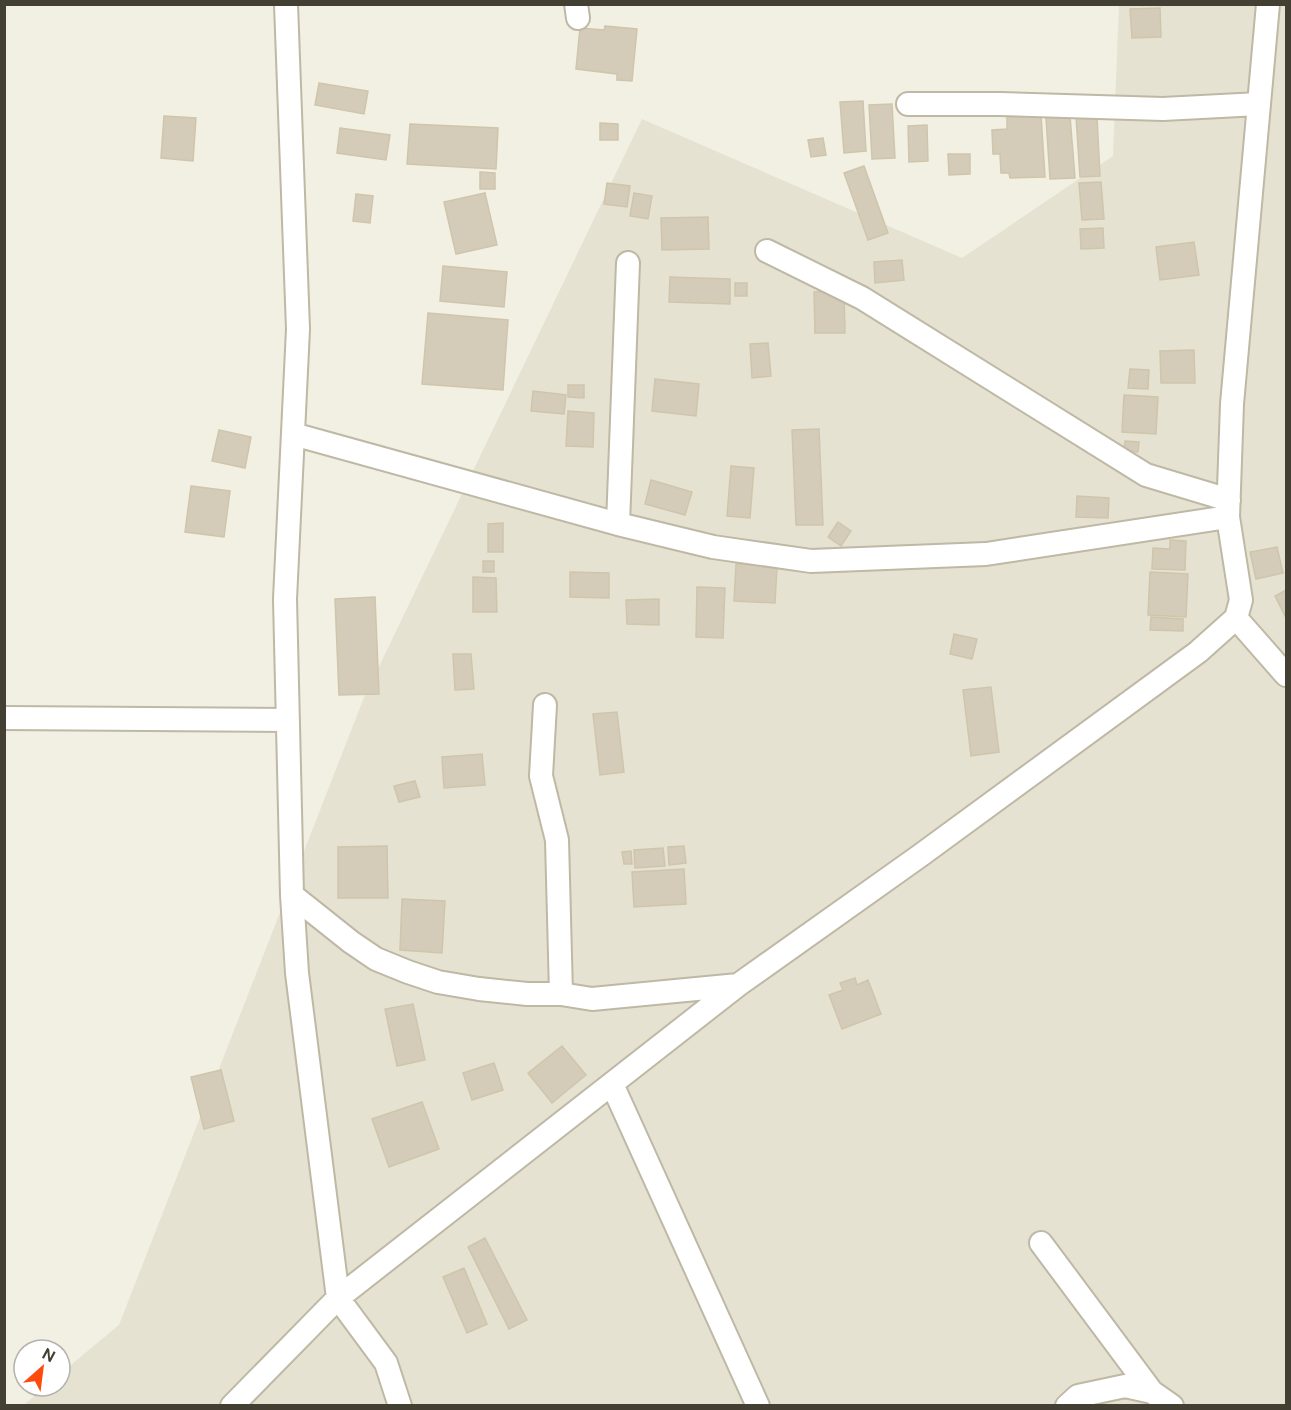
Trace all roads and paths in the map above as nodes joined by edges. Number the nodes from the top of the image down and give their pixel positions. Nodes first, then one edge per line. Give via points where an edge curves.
1 (286, 4) edge
2 (1268, 4) edge
3 (908, 104) dead end
4 (1260, 104) junction
5 (767, 251) dead end
6 (628, 263) dead end
7 (293, 434) junction
8 (1229, 508) junction
9 (618, 524) junction
10 (1236, 618) junction
11 (1287, 675) edge
12 (545, 705) dead end
13 (4, 717) edge
14 (288, 720) junction
15 (292, 895) junction
16 (738, 985) junction
17 (561, 994) junction
18 (612, 1084) junction
19 (1041, 1244) dead end
20 (338, 1298) junction
21 (1152, 1392) junction
22 (232, 1406) edge
23 (400, 1406) edge
24 (758, 1406) edge
25 (1067, 1406) edge
26 (1172, 1406) edge

1 - 7 street via 298,329
2 - 4 street
3 - 4 street via 1163,110
4 - 8 street via 1232,404
5 - 8 street via 862,298 1146,475
6 - 9 street
7 - 9 street
7 - 14 street via 285,599
8 - 9 street via 986,554 811,561 712,547
8 - 10 street via 1241,600
10 - 11 street
10 - 16 street via 1188,659
12 - 17 street via 541,776 558,840
13 - 14 street
14 - 15 street
15 - 17 street via 376,959 408,972 478,989
15 - 20 street via 297,973
16 - 17 street via 592,999
16 - 18 street
18 - 20 street
18 - 24 street
19 - 21 street
20 - 22 street
20 - 23 street via 386,1363
21 - 25 street via 1125,1386 1078,1396
21 - 26 street

